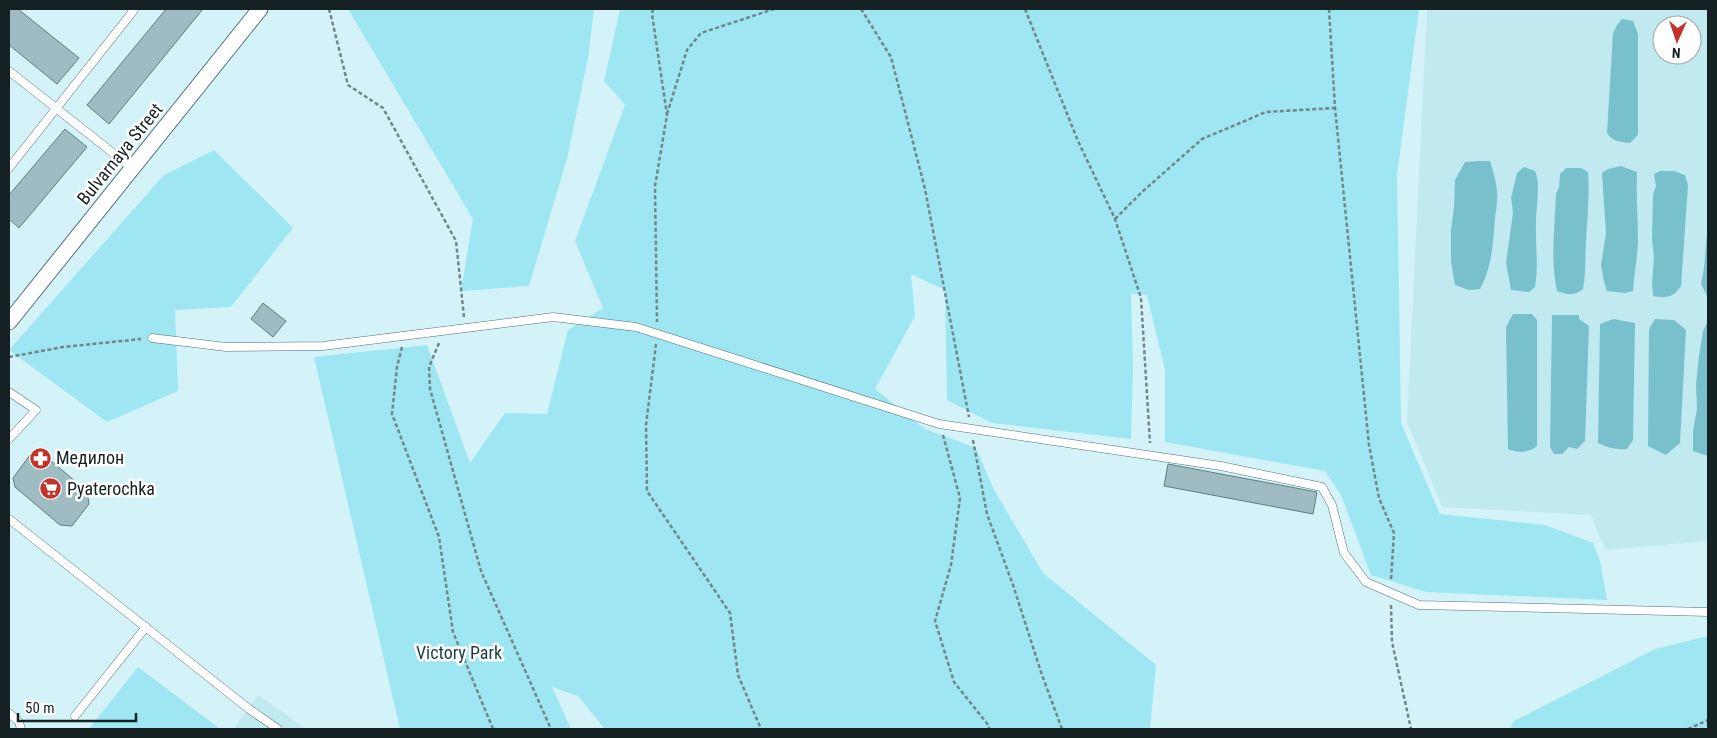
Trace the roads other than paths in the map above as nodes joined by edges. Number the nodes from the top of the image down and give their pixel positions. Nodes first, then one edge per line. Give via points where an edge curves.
1 (132, 9) edge
2 (259, 9) edge
3 (9, 71) edge
4 (56, 108) junction
5 (9, 168) edge
6 (132, 168) junction
7 (9, 322) edge
8 (152, 338) road end
9 (9, 392) edge
10 (9, 439) edge
11 (9, 519) edge
12 (1708, 612) edge
13 (146, 628) junction
14 (9, 713) edge
15 (75, 716) dead end
16 (21, 729) edge
17 (278, 729) edge

1 - 4 lane
2 - 6 street, Bulvarnaya Street
3 - 4 lane
4 - 5 lane
4 - 6 lane
6 - 7 street, Bulvarnaya Street
8 - 12 lane via 226,347 323,346 553,317 636,327 940,424 1221,466 1322,487 1332,505 1344,553 1366,582 1419,605
9 - 10 lane via 36,410
11 - 13 lane
13 - 15 lane
13 - 17 lane
14 - 16 lane via 19,722

